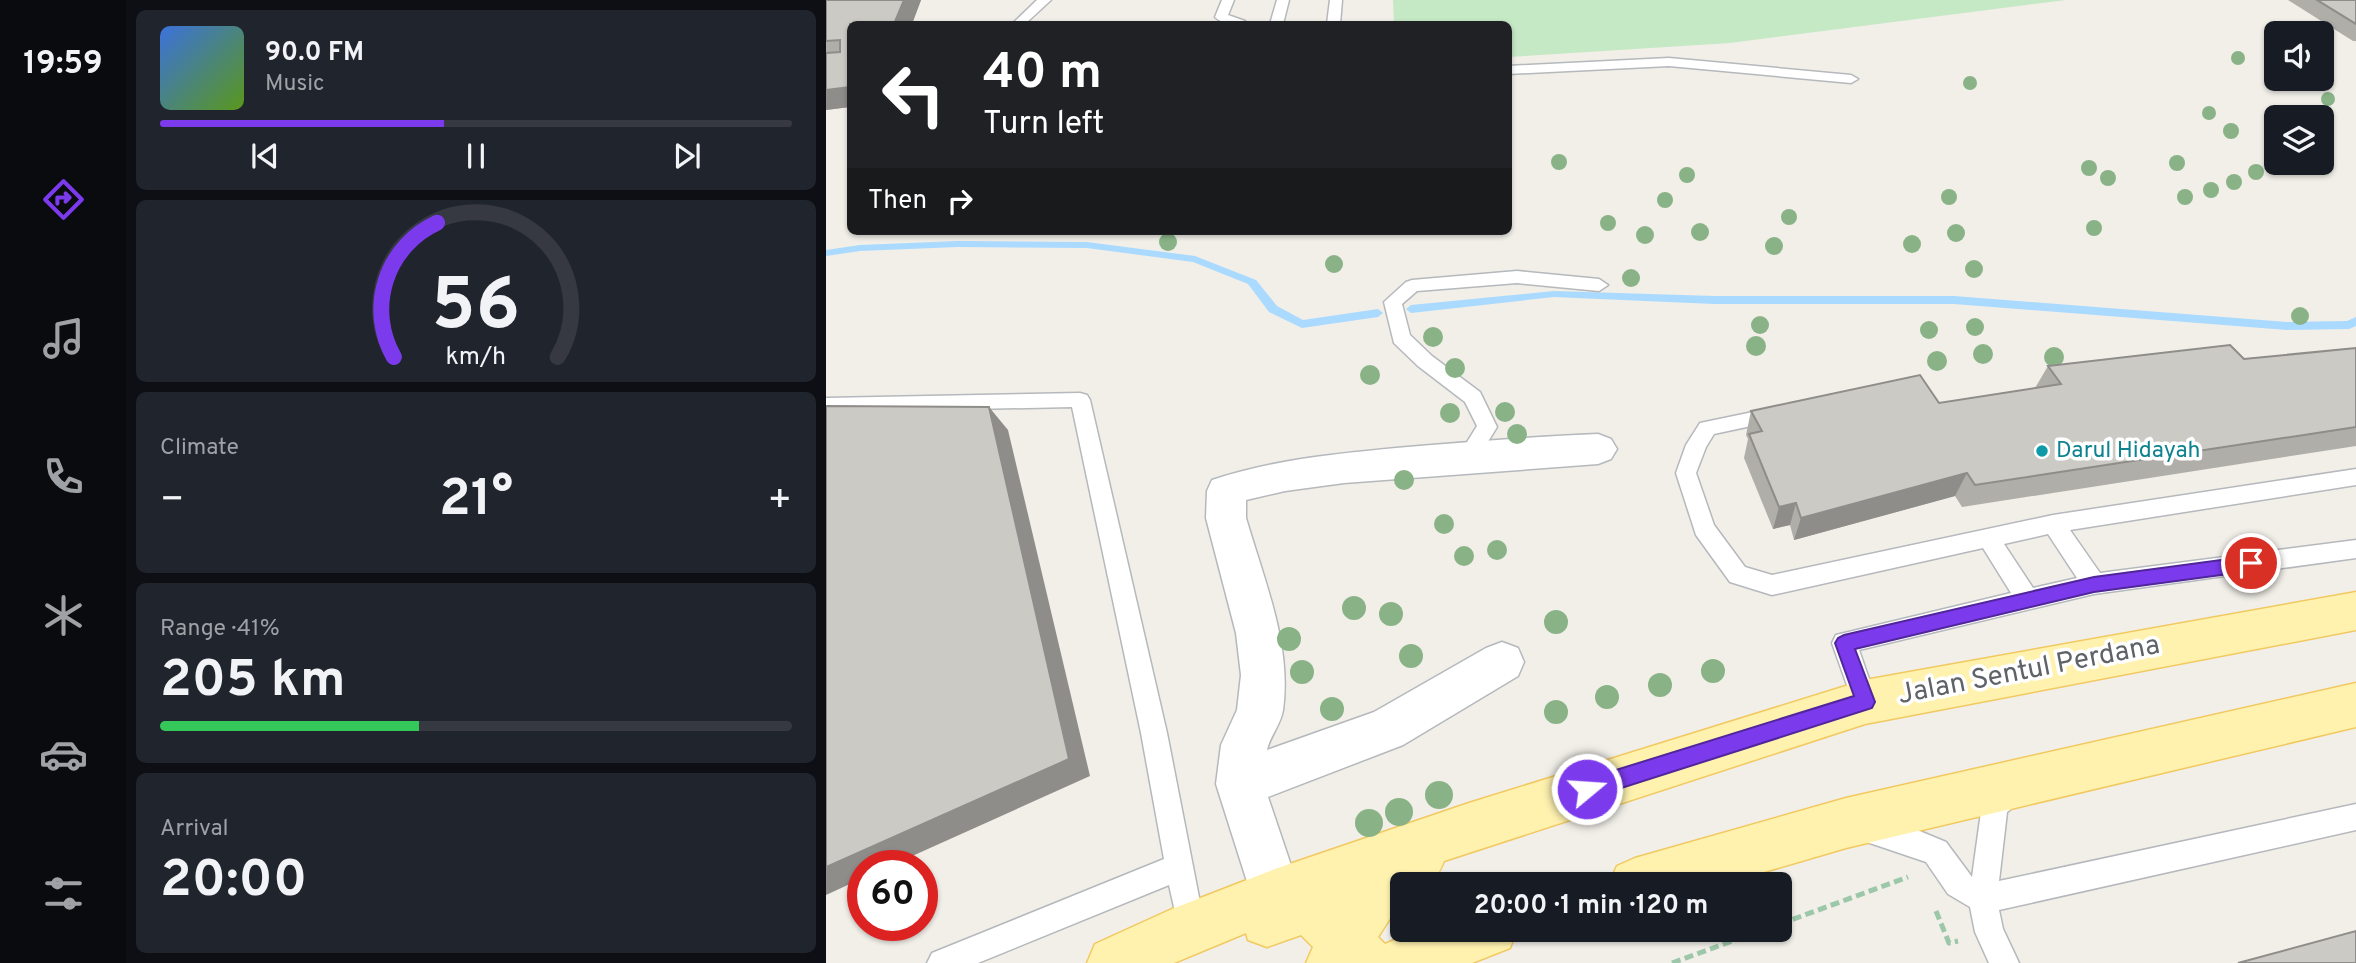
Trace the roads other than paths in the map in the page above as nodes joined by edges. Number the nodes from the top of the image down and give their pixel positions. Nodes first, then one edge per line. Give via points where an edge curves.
1 (1045, 0) edge
2 (1228, 0) edge
3 (1283, 0) edge
4 (1336, 0) edge
5 (1021, 21) edge
6 (1232, 21) edge
7 (1278, 21) edge
8 (1334, 21) edge
9 (1512, 70) edge
10 (1851, 79) dead end
11 (1599, 285) dead end
12 (826, 405) edge
13 (1801, 409) edge
14 (1598, 449) dead end
15 (1469, 456) junction
16 (2356, 477) edge
17 (2053, 524) junction
18 (1988, 537) junction
19 (2356, 550) edge
20 (2094, 584) junction
21 (2027, 599) junction
22 (2356, 611) edge
23 (1502, 662) dead end
24 (1865, 702) junction
25 (2356, 705) edge
26 (2029, 779) junction
27 (1240, 784) junction
28 (2356, 817) edge
29 (1846, 823) junction
30 (1469, 828) junction
31 (1179, 867) junction
32 (1677, 872) edge
33 (1275, 895) junction
34 (1983, 899) junction
35 (1457, 942) edge
36 (1152, 946) edge
37 (1348, 956) edge
38 (942, 963) edge
39 (1403, 963) edge
40 (2004, 963) edge

1 - 5 lane
2 - 6 lane via 1221,17
3 - 7 lane
4 - 8 lane
9 - 10 lane via 1670,62
11 - 15 lane via 1517,277 1433,283 1412,286 1392,302 1401,338 1473,397 1487,427
12 - 31 lane via 1080,400
13 - 18 lane via 1707,428 1696,444 1686,473 1704,529 1738,575 1772,585
14 - 15 street
15 - 27 street via 1297,472 1226,491 1226,518 1258,634 1263,675 1260,713 1244,746
16 - 17 lane
17 - 18 lane
17 - 20 lane
18 - 21 lane
19 - 20 lane
20 - 21 lane
21 - 24 lane via 1844,643
22 - 24 main road, Jalan Sentul Perdana
23 - 27 street via 1387,729
24 - 30 main road, Jalan Sentul Perdana
25 - 26 main road
26 - 29 main road
26 - 34 lane via 1995,806
27 - 33 street
28 - 34 lane
29 - 32 main road
29 - 34 lane via 1936,852 1958,884
30 - 33 main road, Jalan Sentul Perdana
30 - 37 main road via 1380,884
31 - 36 lane
31 - 38 lane
33 - 36 main road, Jalan Sentul Perdana
34 - 40 lane via 1989,932
35 - 39 main road
36 - 37 main road via 1194,949 1308,906

